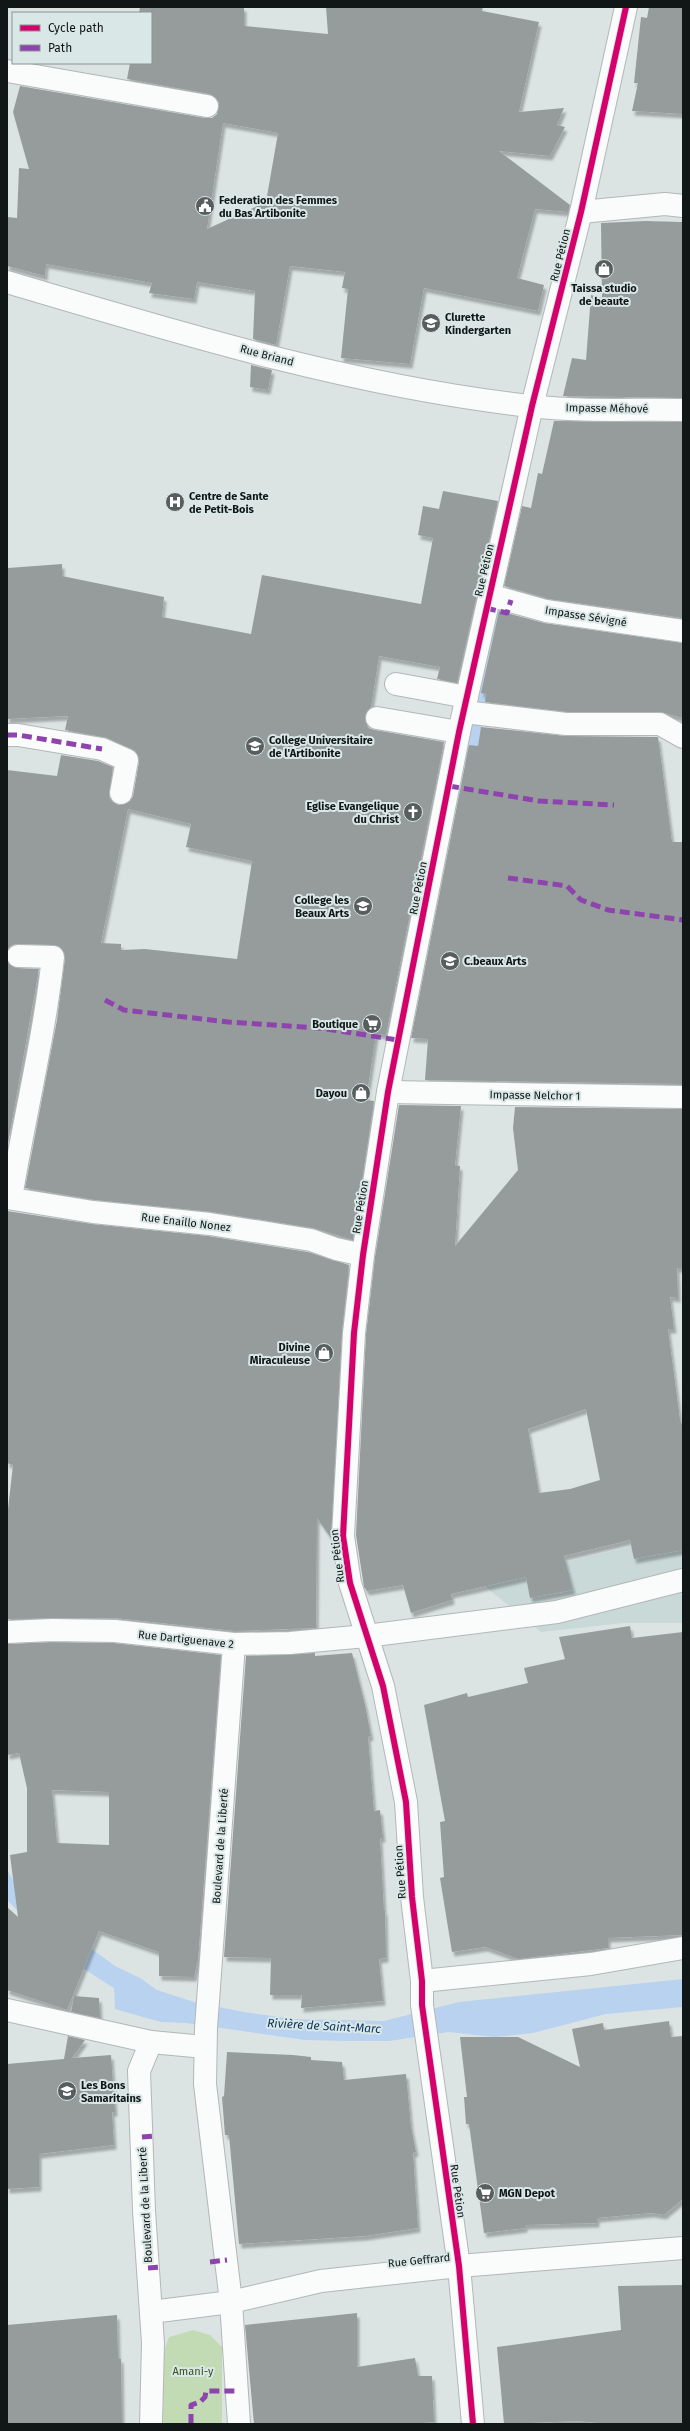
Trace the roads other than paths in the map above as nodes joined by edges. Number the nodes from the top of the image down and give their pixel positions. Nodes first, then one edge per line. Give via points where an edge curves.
1 (626, 7) edge
2 (7, 71) edge
3 (207, 106) dead end
4 (683, 206) edge
5 (581, 212) junction
6 (7, 282) edge
7 (532, 406) junction
8 (683, 410) edge
9 (489, 595) junction
10 (683, 632) edge
11 (396, 684) dead end
12 (470, 714) junction
13 (376, 718) dead end
14 (7, 735) edge
15 (683, 737) edge
16 (122, 793) dead end
17 (18, 956) dead end
18 (388, 1092) junction
19 (683, 1097) edge
20 (9, 1198) edge
21 (363, 1255) junction
22 (683, 1580) edge
23 (7, 1632) edge
24 (366, 1636) junction
25 (234, 1644) junction
26 (683, 1948) edge
27 (422, 1981) junction
28 (7, 2010) edge
29 (205, 2038) junction
30 (151, 2042) junction
31 (683, 2248) edge
32 (459, 2266) junction
33 (231, 2302) junction
34 (151, 2312) junction
35 (151, 2424) edge
36 (239, 2424) edge
37 (473, 2424) edge

1 - 5 street, Rue Pétion
2 - 3 street
4 - 5 street via 665,204
5 - 7 street, Rue Pétion
6 - 7 street, Rue Briand via 159,327 330,372 422,391
7 - 8 street, Impasse Méhové
7 - 9 street, Rue Pétion
9 - 10 street, Impasse Sévigné via 546,611
9 - 12 street, Rue Pétion
11 - 12 street
12 - 13 street
12 - 15 street via 566,724 660,724
12 - 18 street, Rue Pétion
14 - 16 street via 102,749 128,760
17 - 20 street via 53,958 48,1002
18 - 19 street, Impasse Nelchor 1
18 - 21 street, Rue Pétion
20 - 21 street, Rue Enaillo Nonez via 93,1212 210,1224 311,1240
21 - 24 street, Rue Pétion via 354,1333 343,1536 350,1583
22 - 24 street, Rue Dartiguenave 2 via 557,1612
23 - 25 street, Rue Dartiguenave 2 via 115,1631
24 - 25 street, Rue Dartiguenave 2 via 290,1643
24 - 27 street, Rue Pétion via 384,1686 406,1802 412,1897
25 - 29 street, Boulevard de la Liberté
26 - 27 street via 591,1964
27 - 32 street, Rue Pétion via 422,2005
28 - 30 street
29 - 30 street
29 - 33 street, Boulevard de la Liberté via 205,2084
30 - 34 street, Boulevard de la Liberté via 140,2071 144,2211
31 - 32 street, Rue Geffrard
32 - 33 street, Rue Geffrard via 321,2281
32 - 37 street, Rue Pétion
33 - 34 street, Rue Geffrard
33 - 36 street, Boulevard de la Liberté
34 - 35 street, Boulevard de la Liberté

